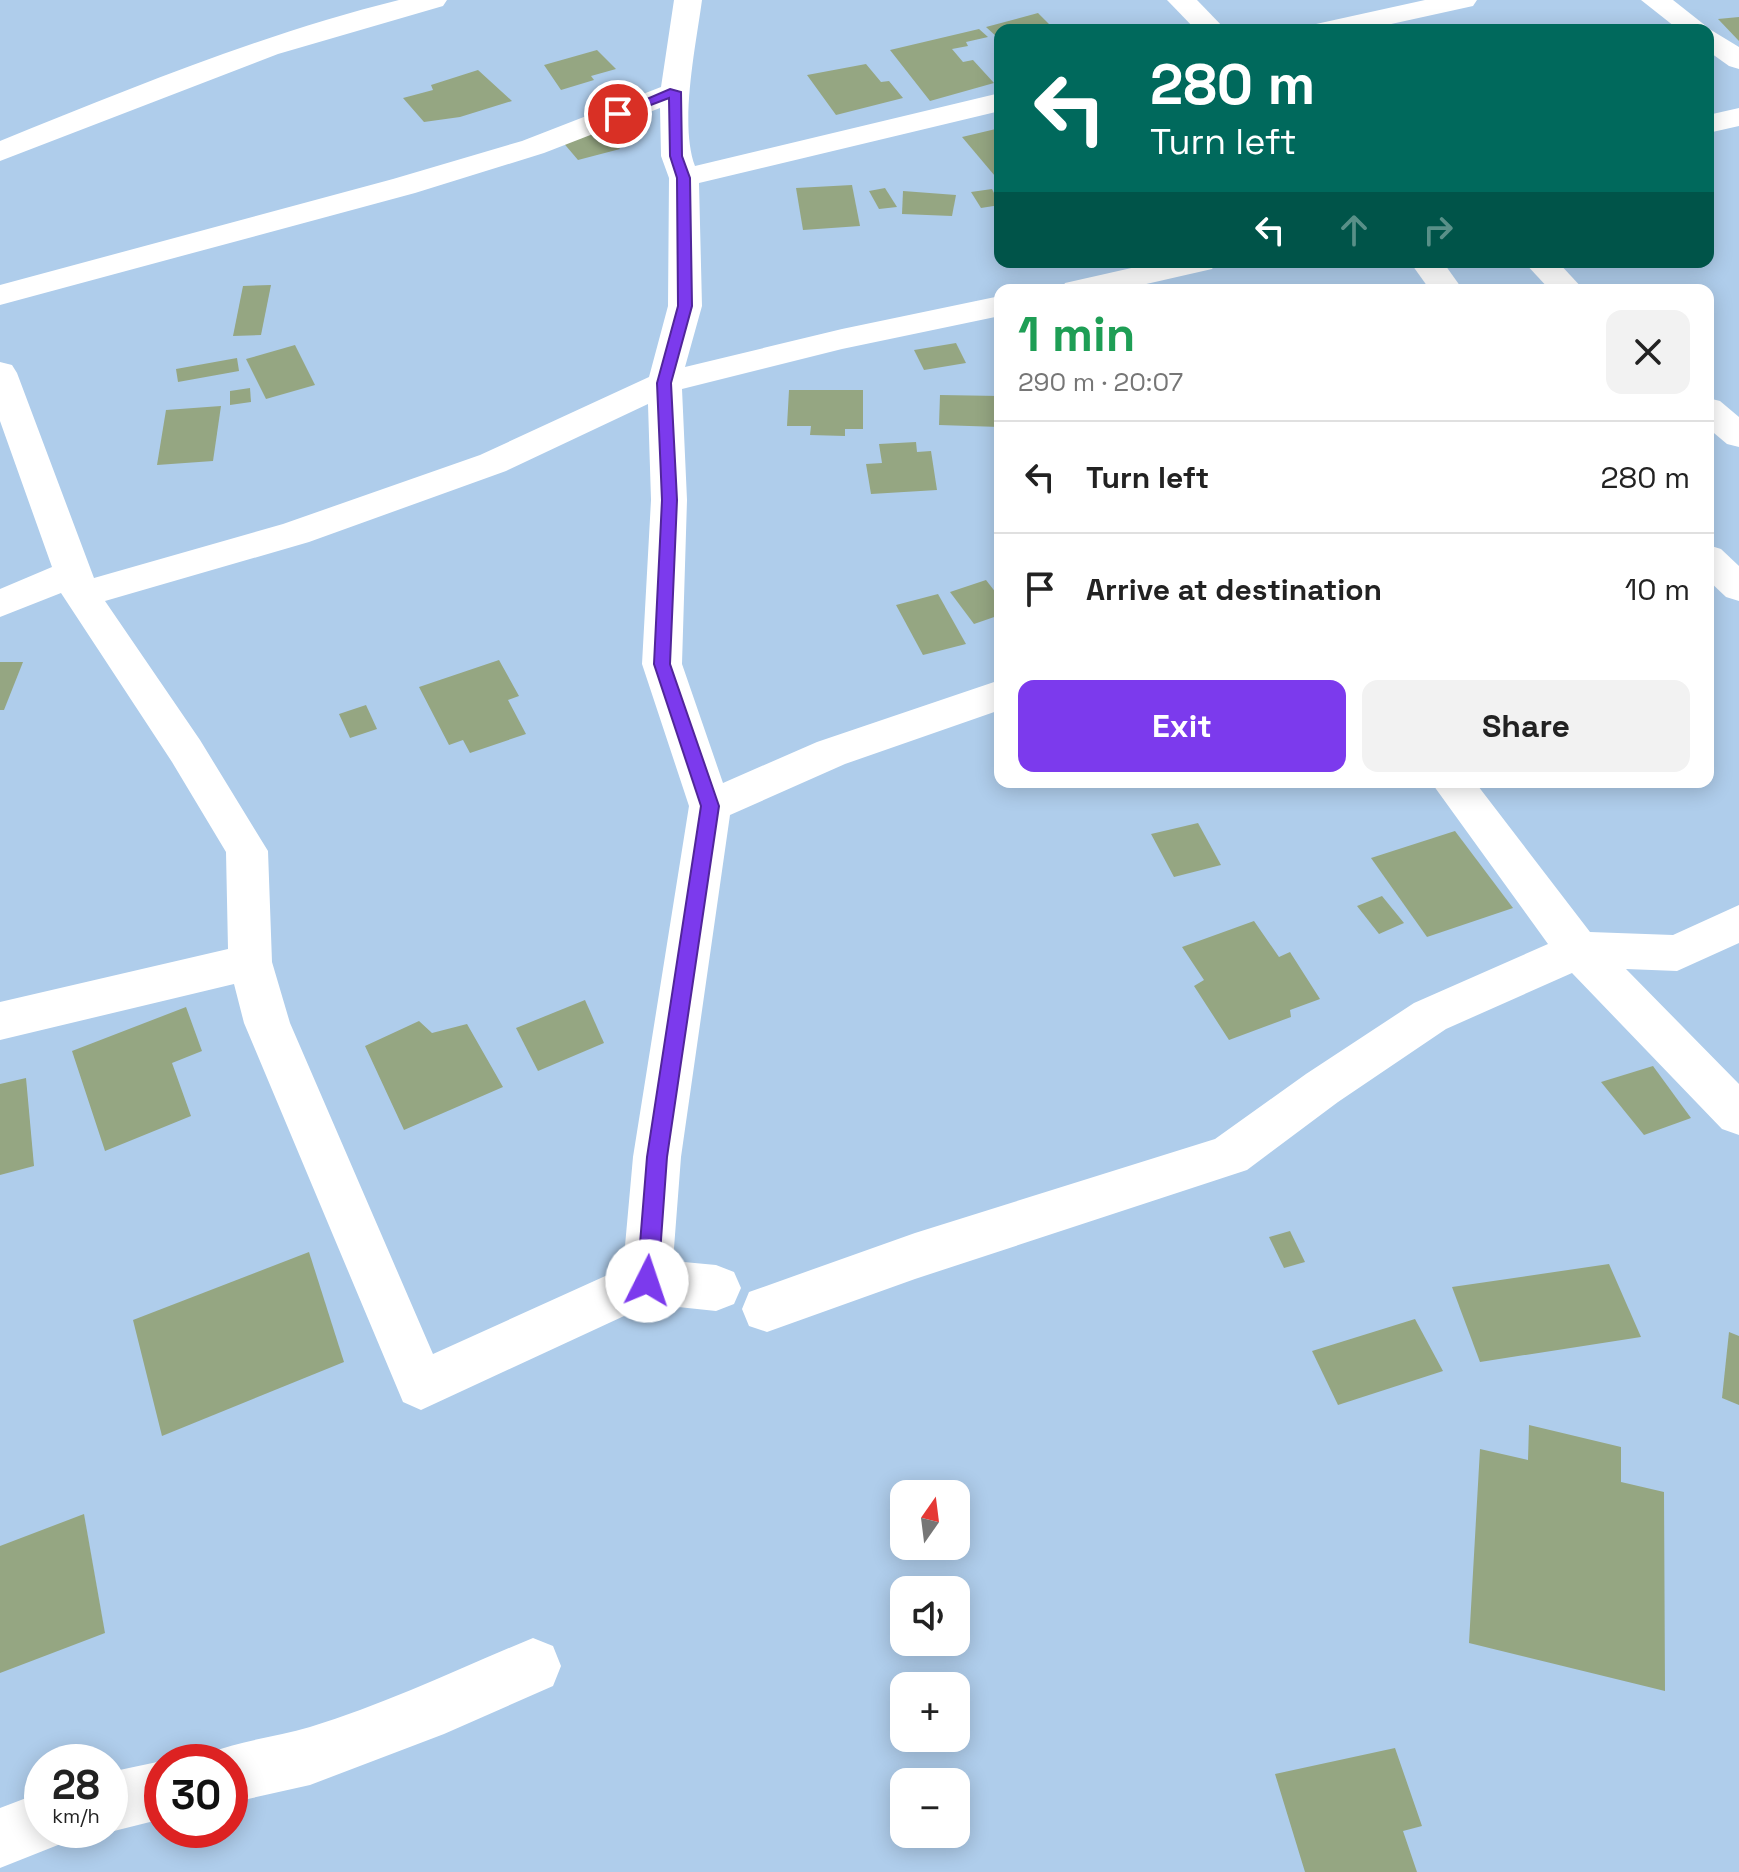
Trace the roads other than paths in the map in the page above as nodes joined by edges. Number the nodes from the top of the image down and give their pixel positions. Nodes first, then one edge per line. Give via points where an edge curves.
1 (433, 0) edge
2 (688, 0) edge
3 (1181, 0) edge
4 (1463, 0) edge
5 (1655, 0) edge
6 (1206, 24) edge
7 (1353, 24) edge
8 (1689, 24) edge
9 (1714, 42) edge
10 (1739, 60) edge
11 (675, 92) junction
12 (994, 103) edge
13 (1739, 117) edge
14 (1714, 123) edge
15 (0, 152) edge
16 (684, 178) junction
17 (1174, 268) edge
18 (1546, 268) edge
19 (1104, 284) edge
20 (1562, 284) edge
21 (0, 295) edge
22 (994, 307) edge
23 (1, 380) edge
24 (664, 383) junction
25 (1714, 414) edge
26 (1739, 436) edge
27 (1714, 564) edge
28 (77, 584) junction
29 (1739, 588) edge
30 (0, 604) edge
31 (994, 697) edge
32 (1456, 788) edge
33 (710, 806) junction
34 (1739, 923) edge
35 (1578, 950) junction
36 (250, 962) junction
37 (0, 1021) edge
38 (1739, 1115) edge
39 (647, 1281) junction
40 (716, 1288) dead end
41 (767, 1309) dead end
42 (533, 1666) dead end
43 (248, 1770) edge
44 (24, 1829) edge
45 (0, 1838) edge

1 - 15 street via 284,44
2 - 11 street
3 - 6 street
4 - 7 street
5 - 8 street
9 - 10 street
11 - 16 street via 676,156
11 - 21 street via 533,147 404,186
12 - 16 street
13 - 14 street
16 - 24 street via 685,306
17 - 19 street
18 - 20 street
22 - 24 street
23 - 28 street
24 - 28 street via 493,463 296,533
24 - 33 street via 669,500 662,664
25 - 26 street
27 - 29 street
28 - 30 street
28 - 36 street via 247,851
31 - 33 street via 831,753
32 - 35 street
33 - 39 street via 657,1157
34 - 35 street via 1677,953
35 - 38 street
35 - 41 street via 1430,1016 1230,1155
36 - 37 street
36 - 39 street via 267,1023 421,1385
39 - 40 street
42 - 43 street via 310,1756
44 - 45 street

